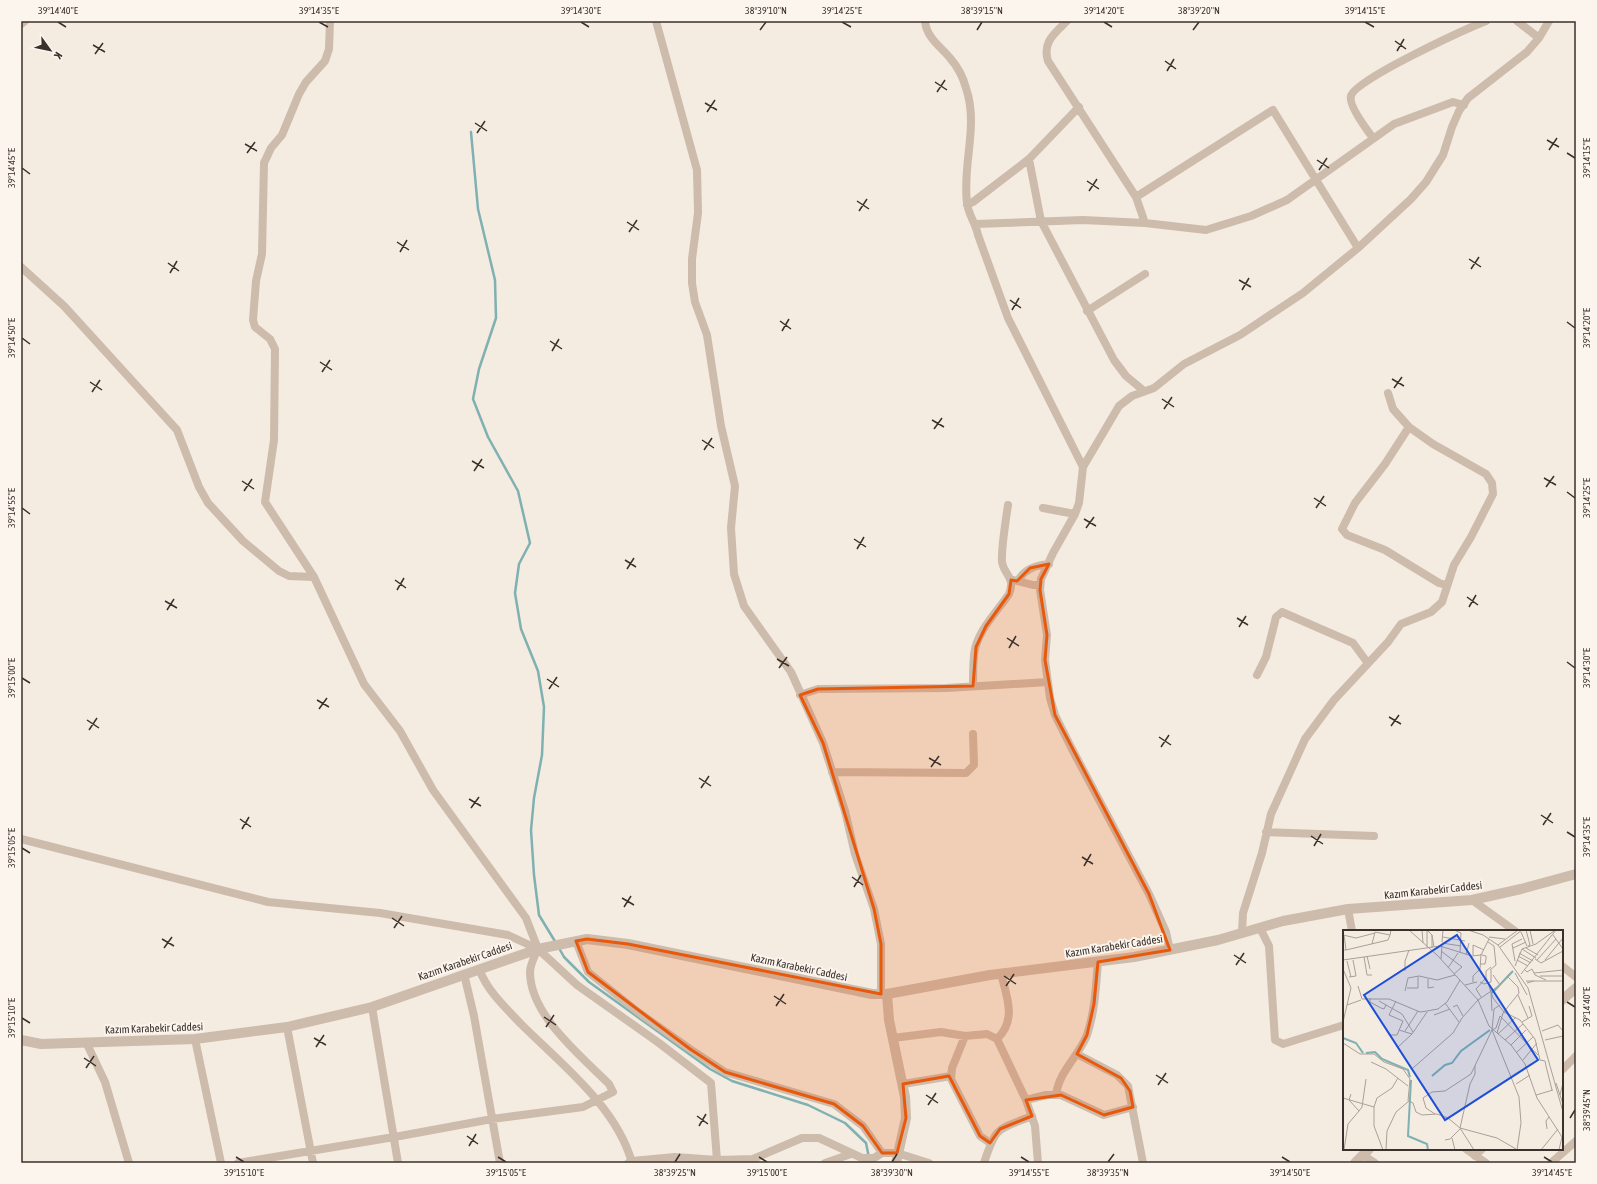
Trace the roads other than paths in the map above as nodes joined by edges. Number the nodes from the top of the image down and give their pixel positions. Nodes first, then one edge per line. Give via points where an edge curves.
1 (25, 21) edge
2 (330, 21) edge
3 (656, 21) edge
4 (925, 21) edge
5 (1067, 21) edge
6 (1486, 21) edge
7 (1517, 21) edge
8 (1549, 21) edge
9 (21, 24) edge
10 (1539, 38) junction
11 (1464, 105) junction
12 (1079, 107) junction
13 (1373, 138) junction
14 (1029, 159) junction
15 (1317, 180) junction
16 (1136, 197) junction
17 (967, 205) junction
18 (1041, 221) junction
19 (1145, 223) junction
20 (976, 224) junction
21 (1358, 248) junction
22 (21, 267) edge
23 (1145, 274) dead end
24 (1087, 311) junction
25 (1144, 391) junction
26 (1388, 393) dead end
27 (1409, 427) junction
28 (1083, 467) junction
29 (1008, 506) dead end
30 (1043, 508) dead end
31 (1075, 514) junction
32 (1049, 564) junction
33 (314, 577) junction
34 (1014, 580) junction
35 (1040, 585) junction
36 (1446, 585) junction
37 (1367, 662) junction
38 (1258, 675) dead end
39 (1048, 682) junction
40 (973, 686) junction
41 (800, 695) junction
42 (973, 734) dead end
43 (832, 772) junction
44 (1266, 832) junction
45 (1374, 836) dead end
46 (21, 839) edge
47 (1576, 874) edge
48 (1472, 900) junction
49 (1348, 909) junction
50 (1260, 928) junction
51 (1352, 930) edge
52 (1514, 930) edge
53 (1242, 933) junction
54 (576, 941) junction
55 (538, 949) junction
56 (1170, 950) junction
57 (1098, 962) junction
58 (1563, 967) edge
59 (479, 969) junction
60 (464, 974) junction
61 (1001, 974) junction
62 (1576, 977) edge
63 (1576, 988) edge
64 (884, 994) junction
65 (1563, 999) edge
66 (372, 1007) junction
67 (1343, 1025) edge
68 (287, 1027) junction
69 (965, 1036) junction
70 (893, 1038) junction
71 (195, 1039) junction
72 (997, 1039) junction
73 (21, 1040) edge
74 (86, 1042) junction
75 (1077, 1054) junction
76 (1575, 1059) edge
77 (1563, 1069) edge
78 (951, 1076) junction
79 (904, 1084) junction
80 (1056, 1094) junction
81 (598, 1099) junction
82 (1026, 1100) junction
83 (1133, 1107) junction
84 (1032, 1116) junction
85 (492, 1119) junction
86 (394, 1137) junction
87 (1576, 1141) edge
88 (990, 1143) junction
89 (1467, 1150) edge
90 (1481, 1150) edge
91 (311, 1151) junction
92 (1366, 1152) edge
93 (882, 1153) junction
94 (851, 1154) junction
95 (1475, 1156) junction
96 (897, 1158) edge
97 (717, 1160) junction
98 (630, 1162) edge
99 (129, 1163) edge
100 (221, 1163) edge
101 (238, 1163) edge
102 (313, 1163) edge
103 (398, 1163) edge
104 (500, 1163) edge
105 (825, 1163) edge
106 (929, 1163) edge
107 (984, 1163) edge
108 (1038, 1163) edge
109 (1143, 1163) edge
110 (1355, 1163) edge
111 (1375, 1163) edge
112 (1486, 1163) edge
113 (1551, 1163) edge

1 - 9 street
2 - 33 street via 329,49 325,61 306,82 282,135 271,148 264,164 262,254 253,301 255,327 270,339 276,349 274,440 265,502
3 - 41 street via 697,170 698,213 692,259 692,283 695,302 707,334 715,395 735,486 731,528 734,574 744,606 784,662
4 - 17 street via 931,38 958,69 969,97 972,127 966,172
5 - 12 street via 1050,37 1046,53 1048,61
6 - 13 street via 1438,42 1354,89 1351,103
7 - 10 street
8 - 10 street
10 - 11 street via 1519,59 1468,98
11 - 13 street via 1453,102 1394,124
11 - 21 street via 1452,127 1443,155 1426,182
12 - 14 street
12 - 16 street
13 - 15 street
14 - 17 street
14 - 18 street
15 - 16 street via 1272,110
15 - 19 street via 1281,203 1251,216 1206,230
15 - 21 street
16 - 19 street
17 - 20 street
18 - 19 street
18 - 20 street
18 - 24 street
20 - 28 street via 1008,318
21 - 25 street via 1316,283 1270,316 1184,364 1154,388
22 - 33 street via 64,306 177,430 199,487 208,503 233,530 279,572 289,576
23 - 24 street
24 - 25 street via 1120,368
25 - 28 street via 1119,406
26 - 27 street via 1393,408
27 - 36 street via 1433,444 1486,474 1493,486 1493,494 1485,511 1454,565
27 - 36 street via 1355,503 1342,529 1347,535 1384,550
28 - 31 street
29 - 34 street via 1002,562
30 - 31 street
31 - 32 street
32 - 34 street via 1030,568
32 - 35 street
33 - 55 street via 364,684 400,731 434,790 526,918
34 - 35 street via 1033,586
34 - 40 street via 1009,594 986,626 976,647
35 - 39 street via 1047,635 1045,660
36 - 37 street via 1445,595 1439,605 1431,612 1401,624 1388,642
37 - 38 street via 1353,643 1282,612 1276,617 1266,657
37 - 44 street via 1305,739 1271,814
39 - 40 street
39 - 56 street via 1055,715 1149,894 1166,932
40 - 41 street via 818,689
41 - 43 street via 811,712
42 - 43 street via 974,766 966,773
43 - 64 street via 878,923
44 - 45 street
44 - 53 street via 1262,854 1243,913
46 - 55 street via 268,902 380,914 508,935
47 - 48 street, Kazım Karabekir Caddesi via 1521,890
48 - 49 street, Kazım Karabekir Caddesi
48 - 52 street
49 - 50 street, Kazım Karabekir Caddesi
49 - 51 street
50 - 53 street, Kazım Karabekir Caddesi
50 - 67 street via 1269,946 1275,1040 1283,1044
53 - 56 street, Kazım Karabekir Caddesi
54 - 55 street, Kazım Karabekir Caddesi
54 - 64 street, Kazım Karabekir Caddesi via 587,939 628,944
54 - 93 street via 588,972 690,1049 725,1072 834,1104 863,1126
55 - 59 street, Kazım Karabekir Caddesi
55 - 81 street via 530,972 535,995 553,1026 609,1084 613,1092
55 - 97 street via 577,985 711,1083
56 - 57 street, Kazım Karabekir Caddesi
57 - 61 street, Kazım Karabekir Caddesi
57 - 75 street via 1094,1004 1087,1034
58 - 62 street
59 - 60 street, Kazım Karabekir Caddesi
59 - 81 street via 485,985 502,1004
60 - 66 street, Kazım Karabekir Caddesi
60 - 85 street
61 - 64 street, Kazım Karabekir Caddesi
61 - 72 street via 1009,1016 1006,1029
63 - 65 street
64 - 70 street
66 - 68 street, Kazım Karabekir Caddesi
66 - 86 street
68 - 71 street, Kazım Karabekir Caddesi
68 - 91 street
69 - 70 street via 941,1032
69 - 72 street via 987,1034
69 - 78 street
70 - 79 street
71 - 74 street, Kazım Karabekir Caddesi
71 - 100 street
72 - 82 street
73 - 74 street, Kazım Karabekir Caddesi via 41,1044
74 - 99 street via 105,1082
75 - 80 street via 1057,1084
75 - 83 street via 1121,1078 1130,1091
76 - 77 street
78 - 79 street
78 - 88 street via 980,1136
79 - 96 street via 906,1118
80 - 82 street
80 - 83 street via 1104,1115
81 - 85 street via 583,1107
81 - 98 street via 624,1143
82 - 84 street
83 - 109 street
84 - 88 street via 1000,1129
84 - 108 street
85 - 86 street
85 - 104 street
86 - 91 street
86 - 103 street
87 - 113 street
88 - 107 street
89 - 95 street
90 - 95 street
91 - 101 street
91 - 102 street
92 - 110 street
92 - 111 street
93 - 94 street via 874,1158 862,1158
93 - 96 street
94 - 97 street via 819,1138 802,1138 753,1159
94 - 105 street
95 - 112 street
96 - 106 street
97 - 98 street via 675,1157

